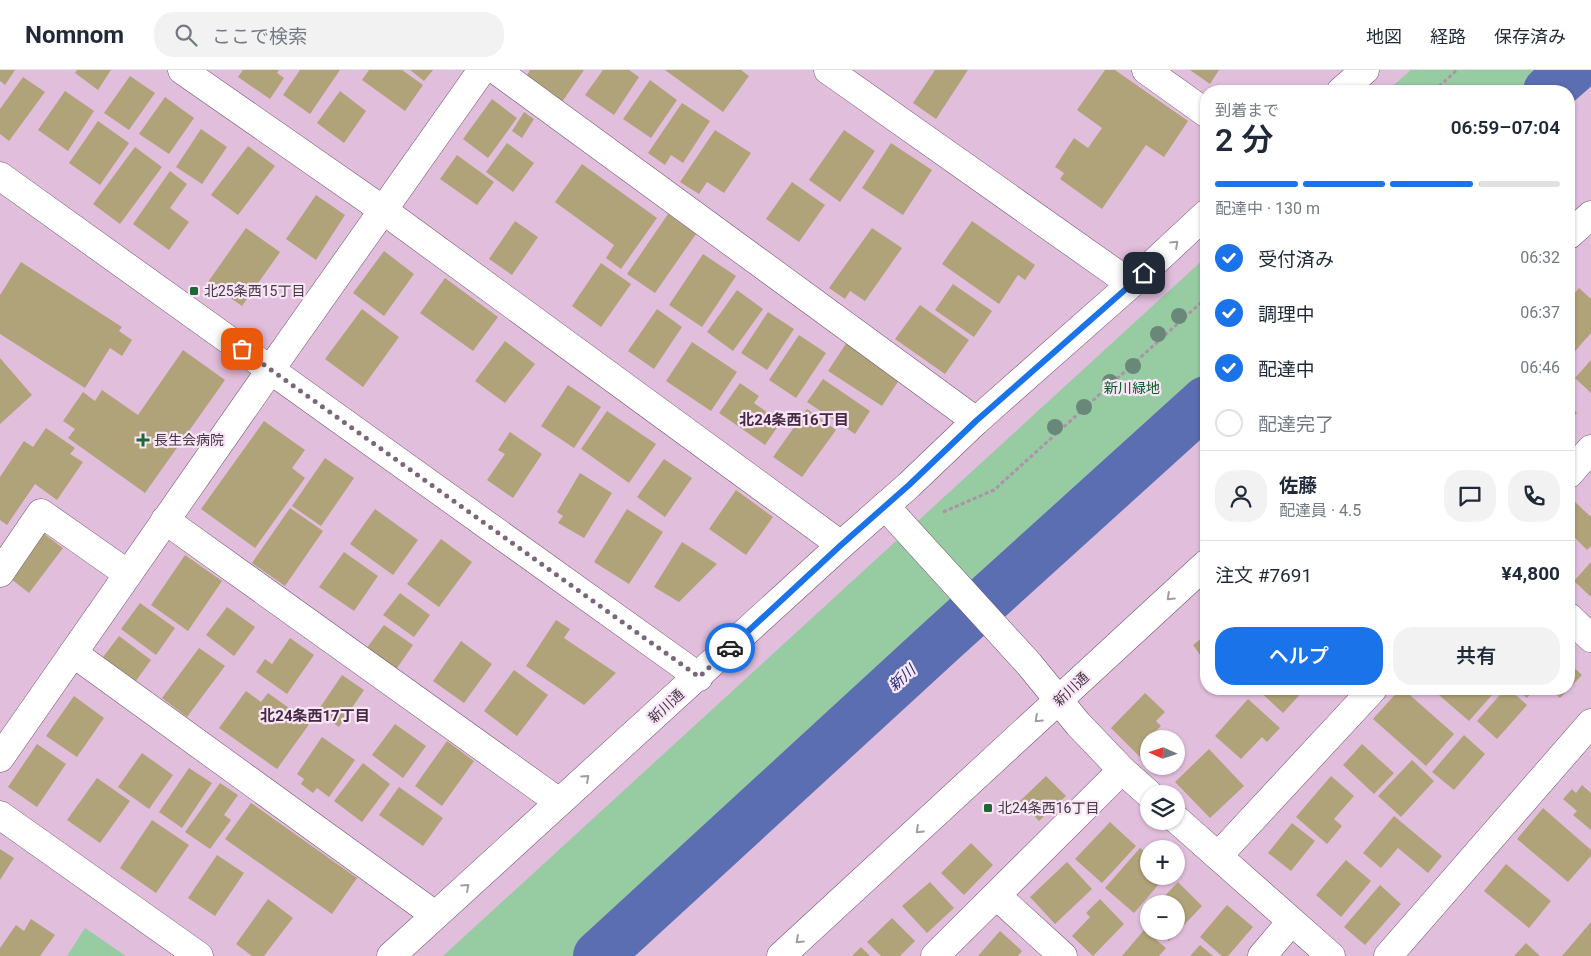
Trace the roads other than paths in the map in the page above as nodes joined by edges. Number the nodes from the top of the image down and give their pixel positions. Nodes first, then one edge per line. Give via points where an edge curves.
1 (182, 70) edge
2 (482, 70) edge
3 (496, 70) edge
4 (828, 70) edge
5 (1146, 70) edge
6 (1365, 70) edge
7 (1348, 85) edge
8 (1200, 109) edge
9 (0, 176) edge
10 (383, 210) junction
11 (1591, 215) edge
12 (1200, 220) edge
13 (1575, 230) edge
14 (1131, 284) junction
15 (270, 370) junction
16 (976, 421) junction
17 (1591, 448) edge
18 (1575, 467) edge
19 (885, 506) junction
20 (165, 520) junction
21 (841, 545) junction
22 (1200, 570) edge
23 (0, 573) edge
24 (128, 574) junction
25 (1575, 623) edge
26 (1591, 638) edge
27 (73, 653) junction
28 (699, 677) junction
29 (1366, 695) edge
30 (1058, 701) junction
31 (1591, 723) edge
32 (0, 758) edge
33 (1122, 770) junction
34 (1140, 786) edge
35 (559, 802) junction
36 (0, 814) edge
37 (1185, 827) edge
38 (1218, 856) junction
39 (997, 896) junction
40 (435, 915) junction
41 (1291, 922) junction
42 (199, 956) edge
43 (391, 956) edge
44 (781, 956) edge
45 (936, 956) edge
46 (1063, 956) edge
47 (1262, 956) edge
48 (1330, 956) edge
49 (1388, 956) edge

1 - 10 street
2 - 10 street
3 - 16 street
4 - 14 street
5 - 8 street
6 - 7 street
9 - 15 street
10 - 15 street
10 - 21 street
11 - 13 street
14 -> 12 street, 新川通
14 - 16 street, 新川通
15 - 20 street
15 - 28 street
16 - 19 street, 新川通
17 - 18 street
19 - 21 street, 新川通
19 - 30 street
20 - 24 street
20 - 35 street
21 - 28 street, 新川通
22 -> 30 street, 新川通
23 - 24 street via 41,513
24 - 27 street
25 - 26 street
27 - 32 street
27 - 40 street
35 -> 28 street, 新川通
29 - 38 street
30 - 33 street
30 -> 44 street, 新川通
31 - 49 street
33 - 34 street
33 - 39 street
40 -> 35 street, 新川通
36 - 42 street
37 - 38 street
38 - 41 street
39 - 45 street
39 - 46 street
40 - 43 street, 新川通
41 - 47 street
41 - 48 street

